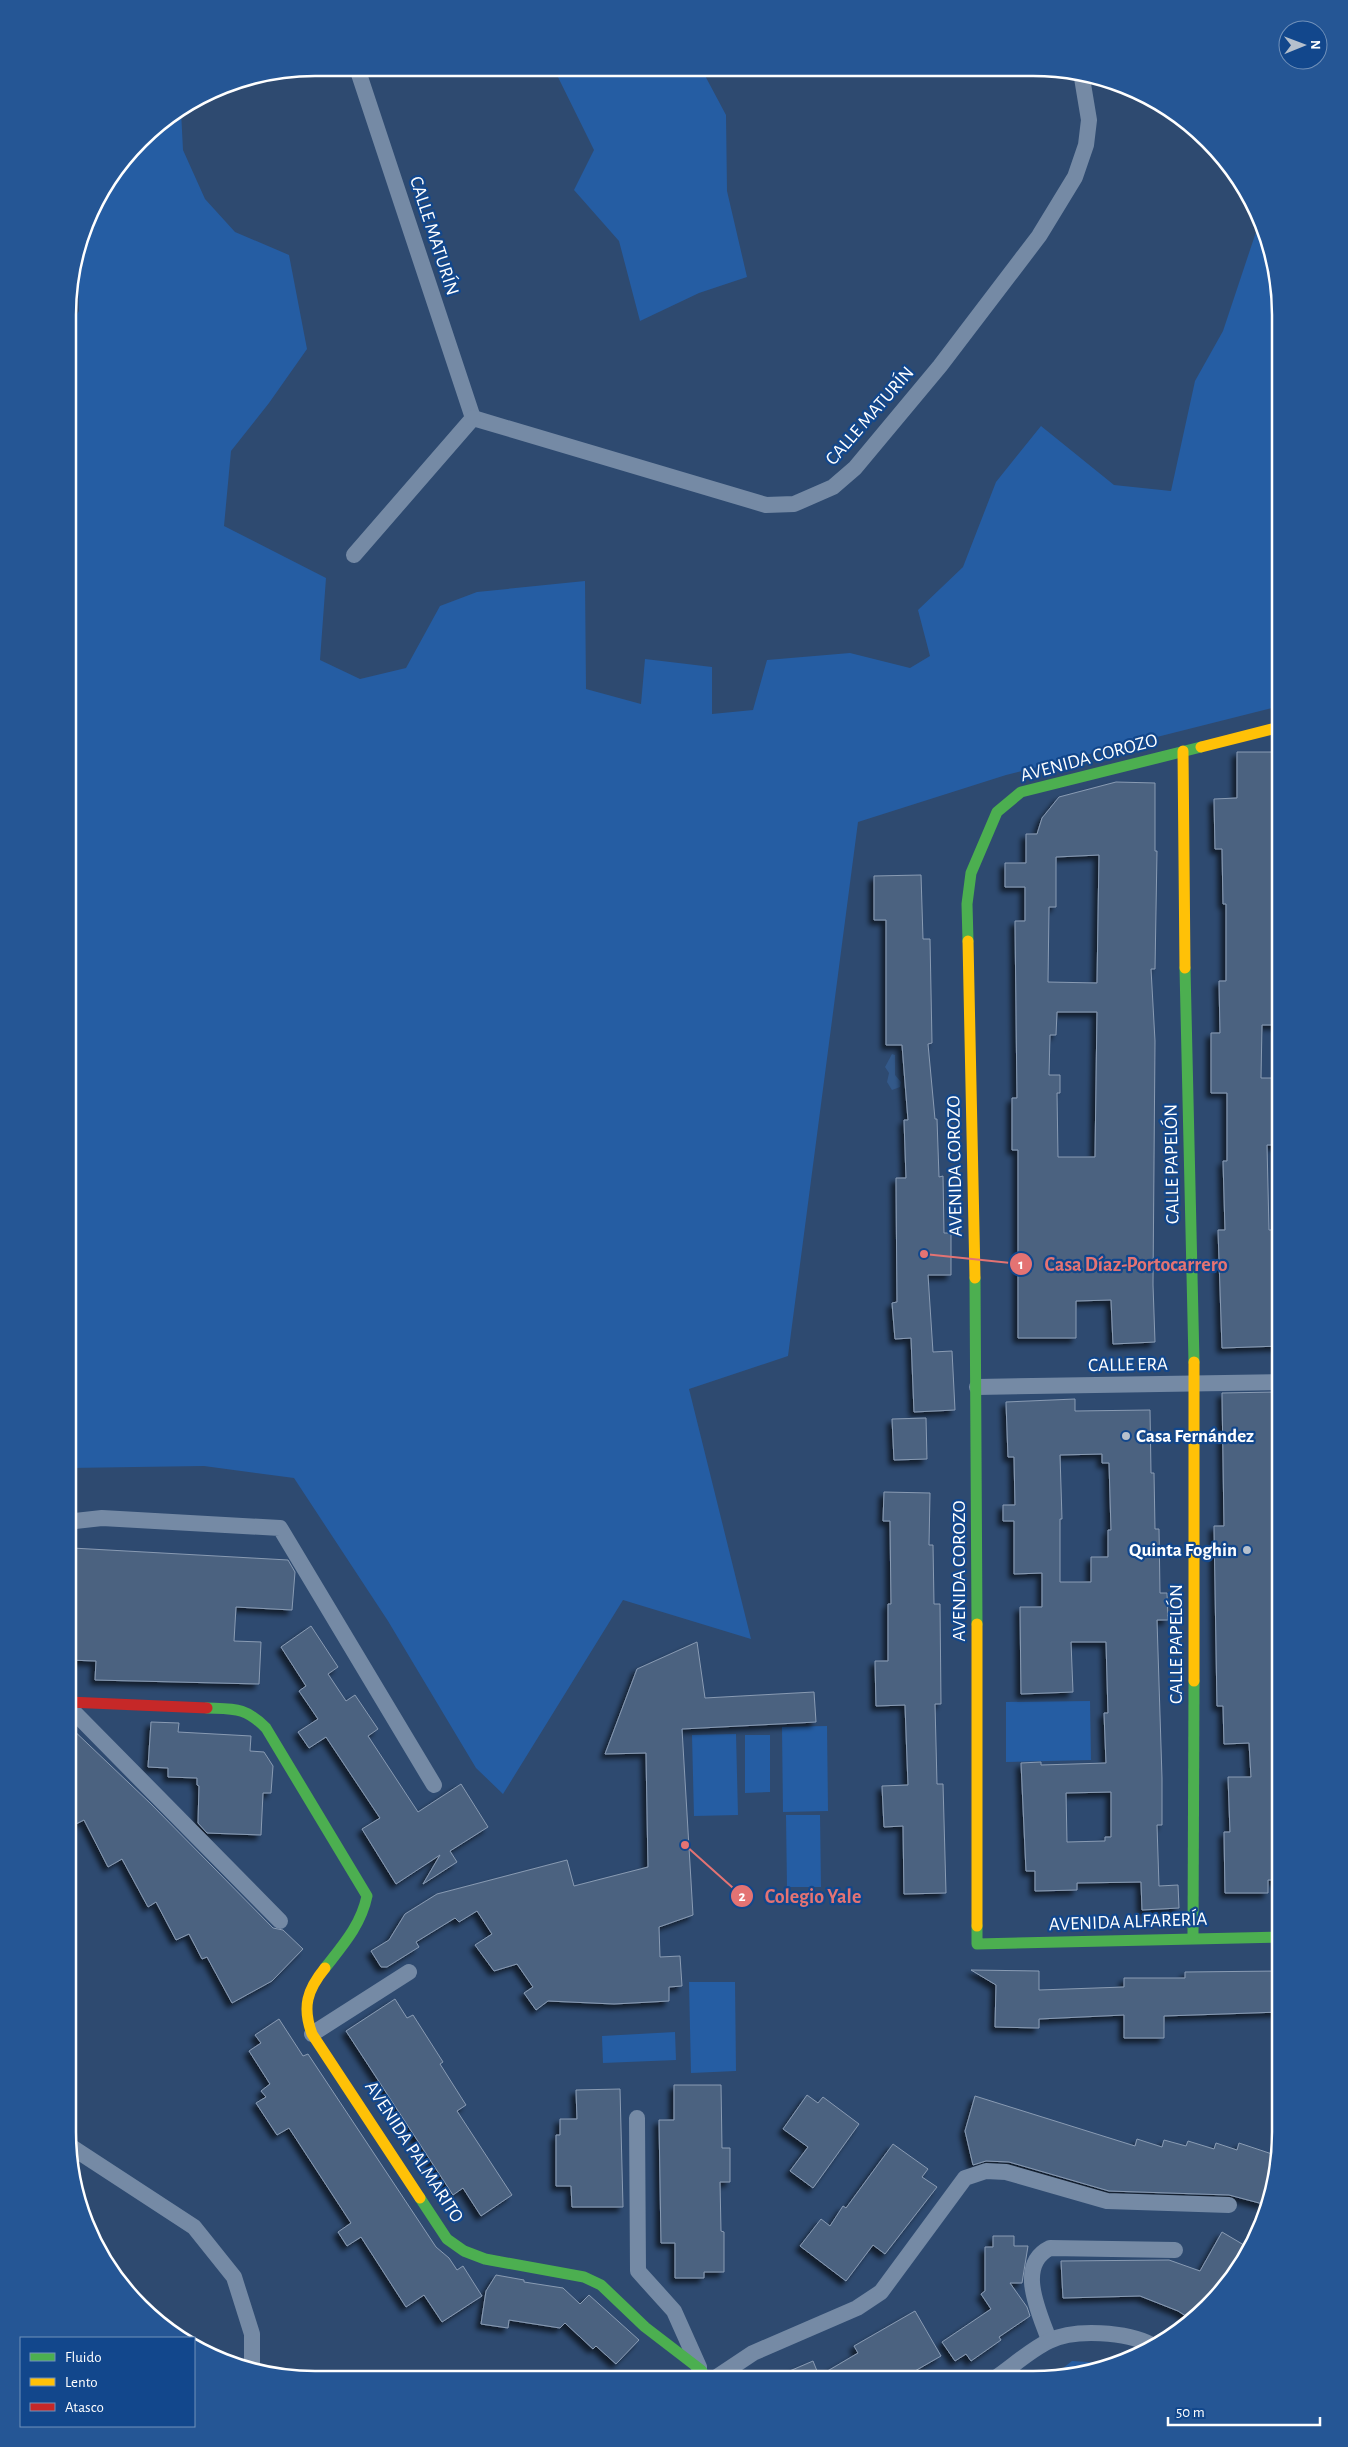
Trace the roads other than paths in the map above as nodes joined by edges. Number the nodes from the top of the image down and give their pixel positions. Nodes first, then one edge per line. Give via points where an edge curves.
1 (360, 76) edge
2 (1083, 82) edge
3 (473, 418) junction
4 (354, 555) dead end
5 (1272, 729) edge
6 (1183, 751) junction
7 (1272, 1382) edge
8 (1195, 1384) junction
9 (976, 1387) junction
10 (76, 1521) edge
11 (76, 1702) edge
12 (76, 1714) edge
13 (434, 1785) dead end
14 (280, 1921) dead end
15 (1272, 1936) edge
16 (1193, 1937) junction
17 (977, 1944) joint
18 (409, 1972) dead end
19 (312, 2034) junction
20 (637, 2118) dead end
21 (77, 2155) edge
22 (1229, 2205) dead end
23 (1175, 2250) dead end
24 (1050, 2340) junction
25 (1145, 2343) edge
26 (252, 2363) edge
27 (701, 2371) edge
28 (704, 2371) edge
29 (717, 2371) edge
30 (1005, 2371) edge

1 - 3 street, CALLE MATURÍN
2 - 3 street, CALLE MATURÍN via 1089,120 1086,145 1075,177 1039,236 940,366 855,468 833,488 794,504 766,505
3 - 4 street
5 - 6 street, AVENIDA COROZO
6 - 8 street, CALLE PAPELÓN via 1185,1020
6 - 9 street, AVENIDA COROZO via 1021,792 997,812 971,873 968,904
7 - 8 street, CALLE ERA
8 - 9 street, CALLE ERA
8 - 16 street, CALLE PAPELÓN
9 - 17 street, AVENIDA COROZO
10 - 13 street via 102,1518 280,1528
11 - 19 street, AVENIDA PALMARITO via 241,1709 266,1728 367,1896 366,1910 359,1926 310,1991 305,2014
12 - 14 street
15 - 16 street, AVENIDA ALFARERÍA
16 - 17 street, AVENIDA ALFARERÍA
18 - 19 street
19 - 27 street, AVENIDA PALMARITO via 447,2239 464,2251 485,2259 584,2277 601,2285
20 - 28 street via 638,2271 674,2311
21 - 26 street via 194,2228 234,2277 252,2334
22 - 29 street via 1107,2202 1006,2172 986,2171 965,2178 881,2292 857,2308
23 - 24 street via 1050,2248 1040,2252 1034,2262 1033,2289
24 - 25 street via 1100,2333
24 - 30 street

